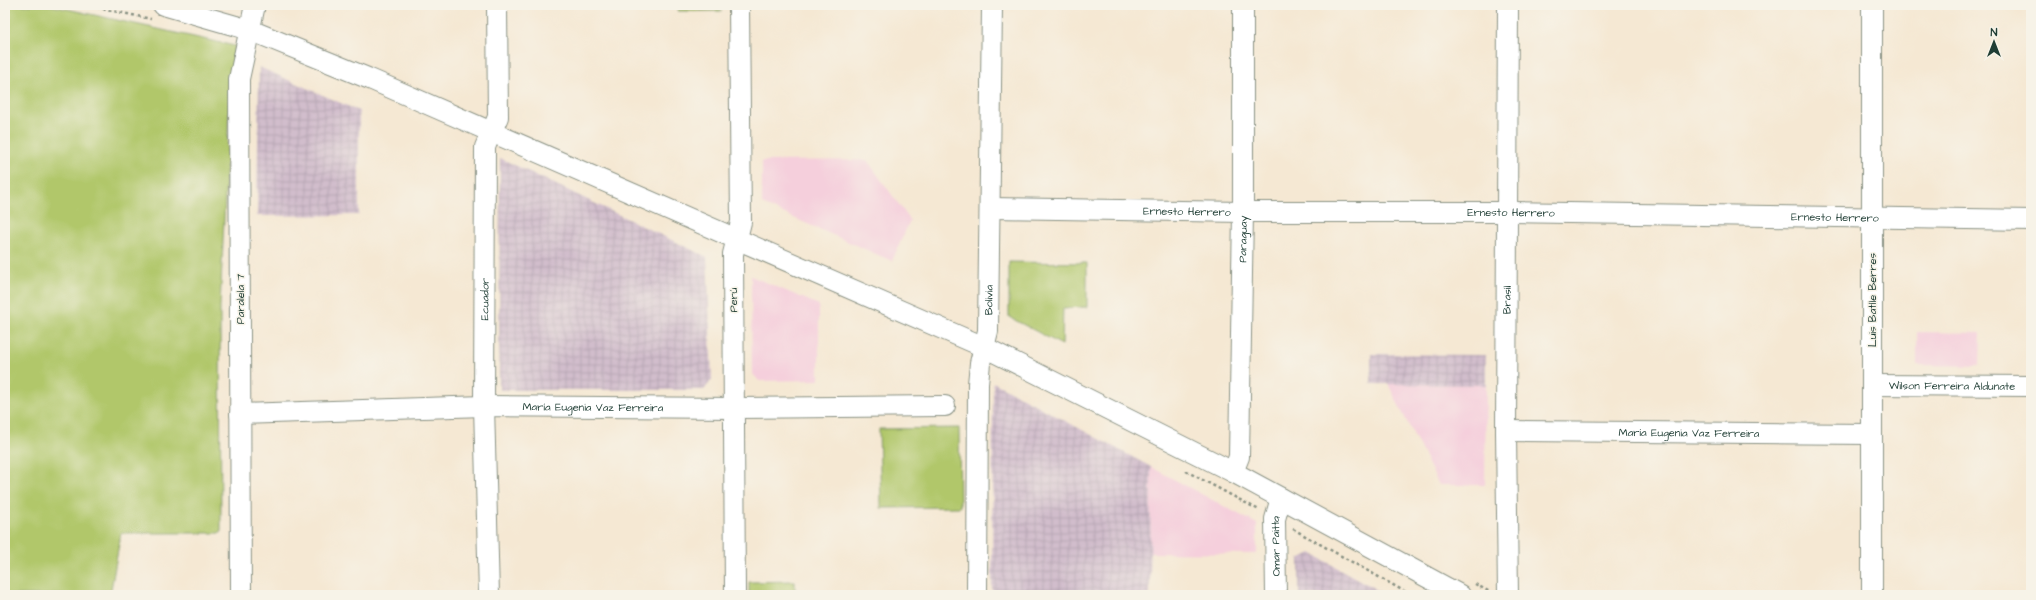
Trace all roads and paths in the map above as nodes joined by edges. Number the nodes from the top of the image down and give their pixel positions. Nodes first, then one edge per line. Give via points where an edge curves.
1 (85, 5) edge
2 (255, 5) edge
3 (497, 5) edge
4 (739, 5) edge
5 (992, 5) edge
6 (1243, 5) edge
7 (1508, 5) edge
8 (1872, 5) edge
9 (157, 12) edge
10 (250, 30) junction
11 (492, 132) junction
12 (990, 208) junction
13 (1243, 212) junction
14 (1509, 212) junction
15 (1872, 218) junction
16 (2031, 220) edge
17 (736, 240) junction
18 (984, 347) junction
19 (1872, 385) junction
20 (2031, 386) edge
21 (484, 406) junction
22 (945, 406) dead end
23 (735, 408) junction
24 (240, 414) junction
25 (1506, 431) junction
26 (1872, 434) junction
27 (1181, 468) dead end
28 (1233, 472) junction
29 (1281, 498) junction
30 (1275, 519) junction
31 (241, 595) edge
32 (489, 595) edge
33 (735, 595) edge
34 (977, 595) edge
35 (1276, 595) edge
36 (1411, 595) edge
37 (1460, 595) edge
38 (1508, 595) edge
39 (1872, 595) edge

1 - 9 path
2 - 10 street, Paralela 7
3 - 11 street, Ecuador via 498,117
4 - 17 street, Perú via 741,222
5 - 12 street, Bolivia
6 - 13 street, Paraguay
7 - 14 street, Brasil
8 - 15 street, Luis Batlle Berres
9 - 10 street
10 - 11 street
10 - 24 street, Paralela 7 via 239,79
11 - 17 street
11 - 21 street, Ecuador via 485,147
12 - 13 street, Ernesto Herrero
12 - 18 street, Bolivia via 988,331
13 - 14 street, Ernesto Herrero
13 - 28 street, Paraguay via 1239,457
14 - 15 street, Ernesto Herrero
14 - 25 street, Brasil
15 - 16 street, Ernesto Herrero
15 - 19 street, Luis Batlle Berres
17 - 18 street
17 - 23 street, Perú via 733,254
18 - 28 street
18 - 34 street, Bolivia via 978,384
19 - 20 street, Wilson Ferreira Aldunate
19 - 26 street, Luis Batlle Berres
21 - 23 street, María Eugenia Vaz Ferreira
21 - 24 street, María Eugenia Vaz Ferreira
21 - 32 street, Ecuador
22 - 23 street, María Eugenia Vaz Ferreira
23 - 33 street, Perú
24 - 31 street, Paralela 7
25 - 26 street, María Eugenia Vaz Ferreira
25 - 38 street, Brasil
26 - 39 street, Luis Batlle Berres
27 - 30 path
28 - 29 street
29 - 30 street, Omar Paitta
29 - 37 street
30 - 35 street, Omar Paitta
30 - 36 path

